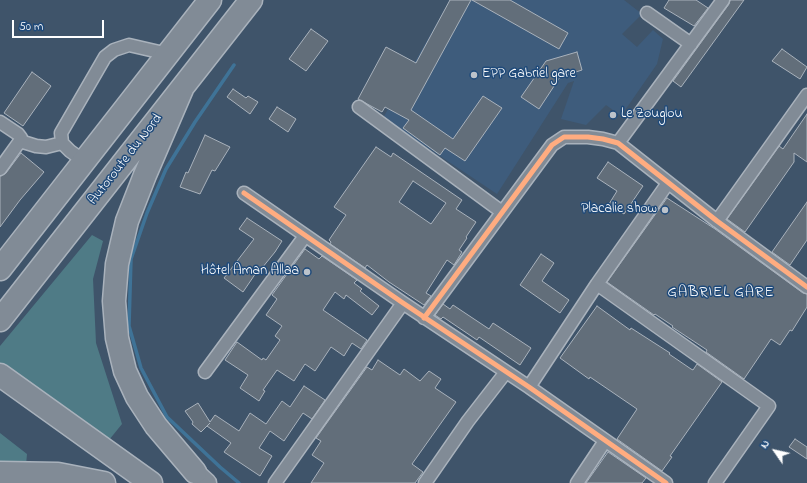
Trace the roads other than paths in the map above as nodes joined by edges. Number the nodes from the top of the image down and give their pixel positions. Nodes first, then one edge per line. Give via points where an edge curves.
1 (210, 0) edge
2 (251, 0) edge
3 (723, 0) edge
4 (647, 13) dead end
5 (691, 44) junction
6 (168, 54) junction
7 (182, 89) junction
8 (807, 95) edge
9 (359, 107) dead end
10 (0, 122) edge
11 (20, 141) junction
12 (62, 143) junction
13 (618, 144) junction
14 (84, 161) junction
15 (0, 169) edge
16 (668, 183) junction
17 (244, 193) dead end
18 (502, 212) junction
19 (717, 221) junction
20 (305, 236) junction
21 (0, 269) edge
22 (597, 284) junction
23 (807, 286) edge
24 (402, 303) junction
25 (424, 318) junction
26 (0, 320) edge
27 (205, 372) dead end
28 (506, 372) junction
29 (2, 377) edge
30 (529, 387) junction
31 (605, 441) junction
32 (0, 473) edge
33 (201, 478) edge
34 (104, 483) edge
35 (151, 483) edge
36 (275, 483) edge
37 (424, 483) edge
38 (577, 483) edge
39 (666, 483) edge
40 (715, 483) edge

1 - 6 highway
2 - 7 highway, Autoroute du Nord
3 - 5 street
4 - 5 street
5 - 13 street
6 - 12 street via 129,45 114,50 105,57 62,133
6 - 14 highway
7 - 26 highway, Autoroute du Nord
7 - 33 highway via 127,221 117,264 114,301 116,338 137,397 156,426
8 - 19 street
9 - 18 street
10 - 11 street via 18,134
11 - 12 street via 46,147
11 - 15 street
12 - 14 street
13 - 16 street
13 - 18 street via 603,138 564,137 552,146
14 - 21 highway
16 - 19 street
16 - 22 street
17 - 20 street
18 - 25 street
19 - 23 street
20 - 24 street
20 - 27 street
22 - 30 street
22 - 40 street via 769,406
24 - 25 street
24 - 36 street
25 - 28 street
28 - 30 street
28 - 37 street
29 - 35 highway
30 - 31 street
31 - 38 street
31 - 39 street
32 - 34 highway via 58,474

